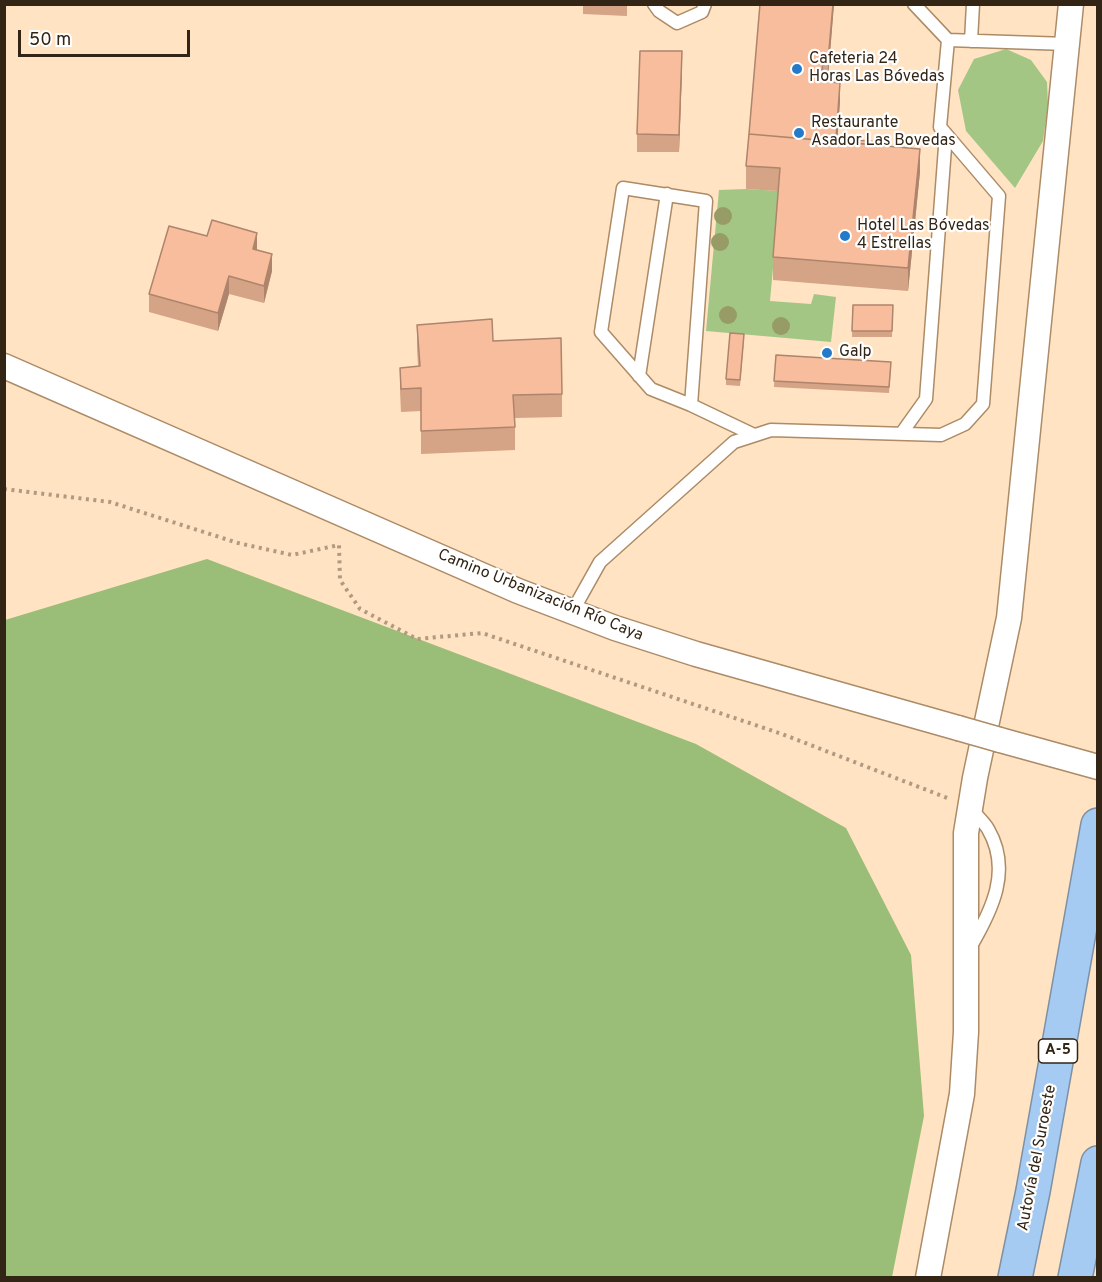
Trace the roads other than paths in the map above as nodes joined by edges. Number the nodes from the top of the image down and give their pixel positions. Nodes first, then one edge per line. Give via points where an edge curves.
1 (654, 4) edge
2 (705, 4) edge
3 (915, 4) edge
4 (973, 4) edge
5 (1071, 4) edge
6 (948, 40) junction
7 (971, 41) junction
8 (1067, 44) junction
9 (946, 134) junction
10 (667, 194) junction
11 (4, 366) edge
12 (639, 376) junction
13 (691, 405) junction
14 (901, 434) junction
15 (754, 435) junction
16 (572, 612) junction
17 (1098, 767) edge
18 (970, 807) junction
19 (1098, 825) edge
20 (966, 955) junction
21 (1098, 1163) edge
22 (928, 1278) edge
23 (1015, 1278) edge
24 (1075, 1278) edge

1 - 2 lane via 677,23 702,12
3 - 6 lane
4 - 7 lane
5 - 8 street
6 - 7 lane
6 - 9 lane via 940,127
7 - 8 lane
8 - 18 street via 1009,618
9 - 14 lane via 926,399
9 - 14 lane via 999,196 983,404 965,424 941,435
10 - 12 lane
10 - 12 lane via 623,188 601,332
10 - 13 lane via 706,201
11 - 16 street, Camino Urbanización Río Caya
12 - 13 lane via 651,389
13 - 15 lane
14 - 15 lane via 771,430
15 - 16 lane via 734,442 600,562
16 - 17 street, Camino Urbanización Río Caya, bridge via 716,661
18 - 20 street via 966,833
18 - 20 lane via 988,828 998,851 1000,872 995,900
19 - 23 highway, Autovía del Suroeste / A-5
20 - 22 street via 962,1094
21 - 24 highway

